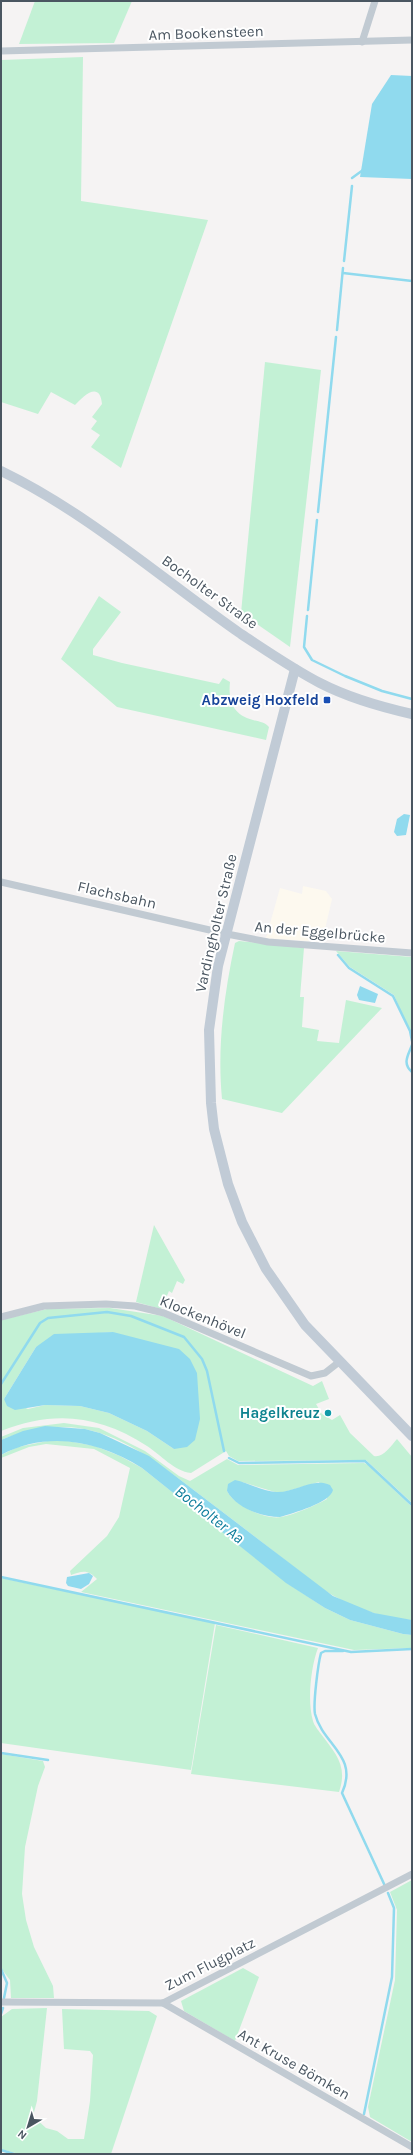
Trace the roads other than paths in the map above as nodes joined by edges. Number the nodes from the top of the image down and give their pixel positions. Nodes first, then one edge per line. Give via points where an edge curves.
1 (375, 1) edge
2 (412, 40) edge
3 (362, 42) junction
4 (1, 51) edge
5 (1, 471) edge
6 (295, 670) junction
7 (412, 714) edge
8 (1, 882) edge
9 (227, 934) junction
10 (412, 953) edge
11 (1, 1317) edge
12 (339, 1362) junction
13 (412, 1436) edge
14 (412, 1874) edge
15 (1, 2002) edge
16 (163, 2003) junction
17 (412, 2147) edge

1 - 3 street
2 - 3 street, Am Bookensteen
3 - 4 street, Am Bookensteen
5 - 6 street, Bocholter Straße via 84,520 231,627
6 - 7 street, Bocholter Straße via 349,695
6 - 9 street, Vardingholter Straße
8 - 9 street, Flachsbahn
9 - 10 street, An der Eggelbrücke via 268,942
9 - 12 street, Vardingholter Straße via 218,966 209,1030 209,1069 214,1129 228,1184 242,1222 266,1269 305,1325
11 - 12 street, Klockenhövel via 44,1306 135,1306 164,1313 311,1376 325,1373
12 - 13 street, Vardingholter Straße
14 - 16 street, Zum Flugplatz
15 - 16 street, Zum Flugplatz
16 - 17 street, Ant Kruse Bömken

